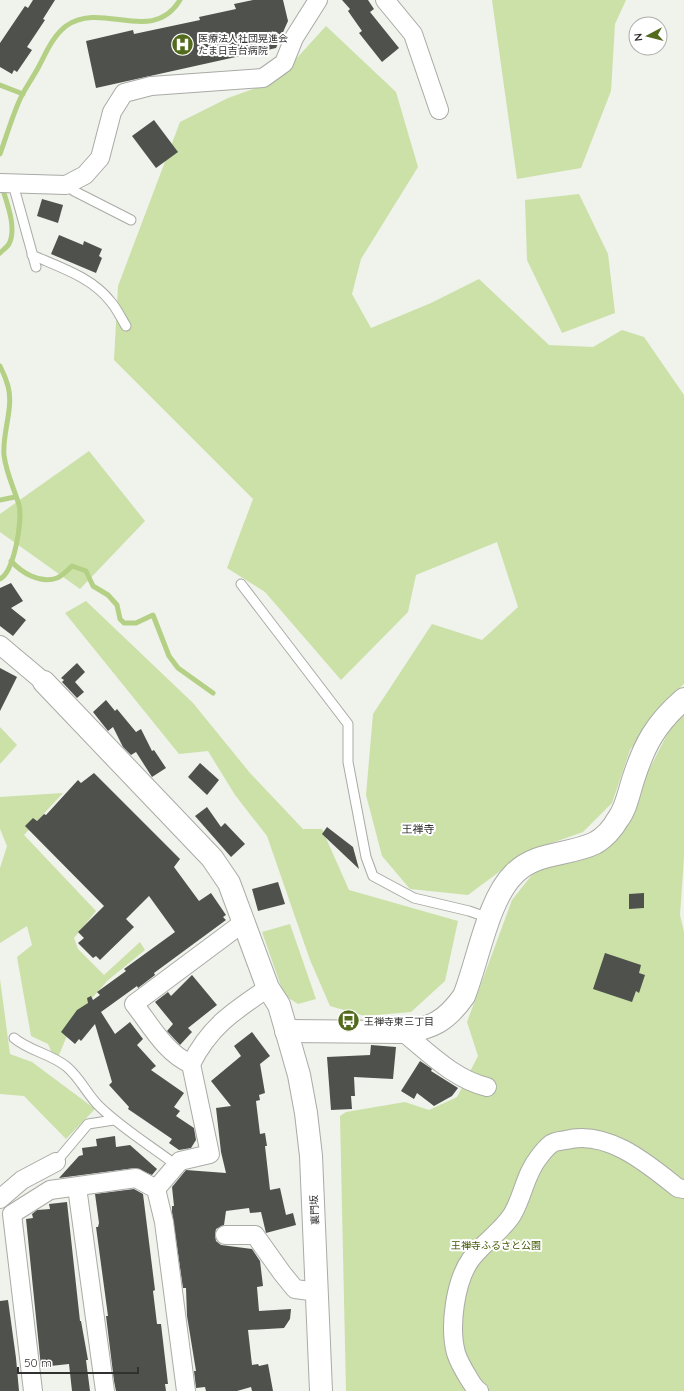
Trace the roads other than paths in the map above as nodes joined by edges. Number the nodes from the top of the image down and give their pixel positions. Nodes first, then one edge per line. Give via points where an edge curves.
1 (318, 0) edge
2 (385, 0) edge
3 (439, 110) dead end
4 (6, 184) edge
5 (66, 185) junction
6 (131, 220) dead end
7 (32, 255) junction
8 (36, 267) dead end
9 (126, 326) dead end
10 (241, 584) dead end
11 (0, 645) edge
12 (44, 682) joint
13 (684, 699) edge
14 (490, 918) junction
15 (244, 922) junction
16 (268, 988) junction
17 (286, 1031) junction
18 (403, 1032) junction
19 (14, 1038) dead end
20 (191, 1064) junction
21 (487, 1088) dead end
22 (114, 1120) junction
23 (56, 1162) joint
24 (176, 1164) junction
25 (77, 1187) junction
26 (156, 1189) junction
27 (684, 1189) edge
28 (0, 1199) edge
29 (225, 1235) dead end
30 (318, 1292) junction
31 (33, 1391) edge
32 (104, 1391) edge
33 (186, 1391) edge
34 (321, 1391) edge
35 (479, 1391) edge

1 - 5 street via 294,38 284,63 263,78 151,86 124,93 112,112 100,158 85,175
2 - 3 street via 413,34
4 - 5 street
4 - 7 lane
5 - 6 lane
7 - 8 lane
7 - 9 lane via 83,278 100,290
10 - 14 lane via 348,724 348,762 366,857 373,876 414,898
11 - 12 street
12 - 15 street, 裏門坂 via 212,858 229,882
13 - 14 street via 657,726 647,743 620,818 610,830 596,842 547,855 529,862 515,872 503,886
14 - 18 street via 472,978 455,1009 431,1026
15 - 16 street, 裏門坂
15 - 20 street via 134,1004 181,1060
16 - 17 street, 裏門坂 via 279,1005
16 - 20 street via 227,1016 200,1046
17 - 18 street
17 - 30 street, 裏門坂 via 299,1076 312,1156
18 - 21 street via 447,1068
19 - 22 lane via 25,1047 51,1056 67,1067 83,1083 98,1106
20 - 24 street via 210,1154
22 - 23 lane via 88,1124
22 - 24 lane
23 - 28 street via 22,1180
24 - 26 street
25 - 26 street via 136,1178
25 - 31 street via 50,1190 12,1214
25 - 32 street
26 - 33 street via 164,1222
27 - 35 street via 678,1188 648,1164 618,1147 592,1138 572,1138 552,1143 538,1158 522,1189 514,1213 503,1229 470,1260 460,1282 454,1309 456,1352 461,1366
29 - 30 street via 256,1234 295,1288
30 - 34 street, 裏門坂

